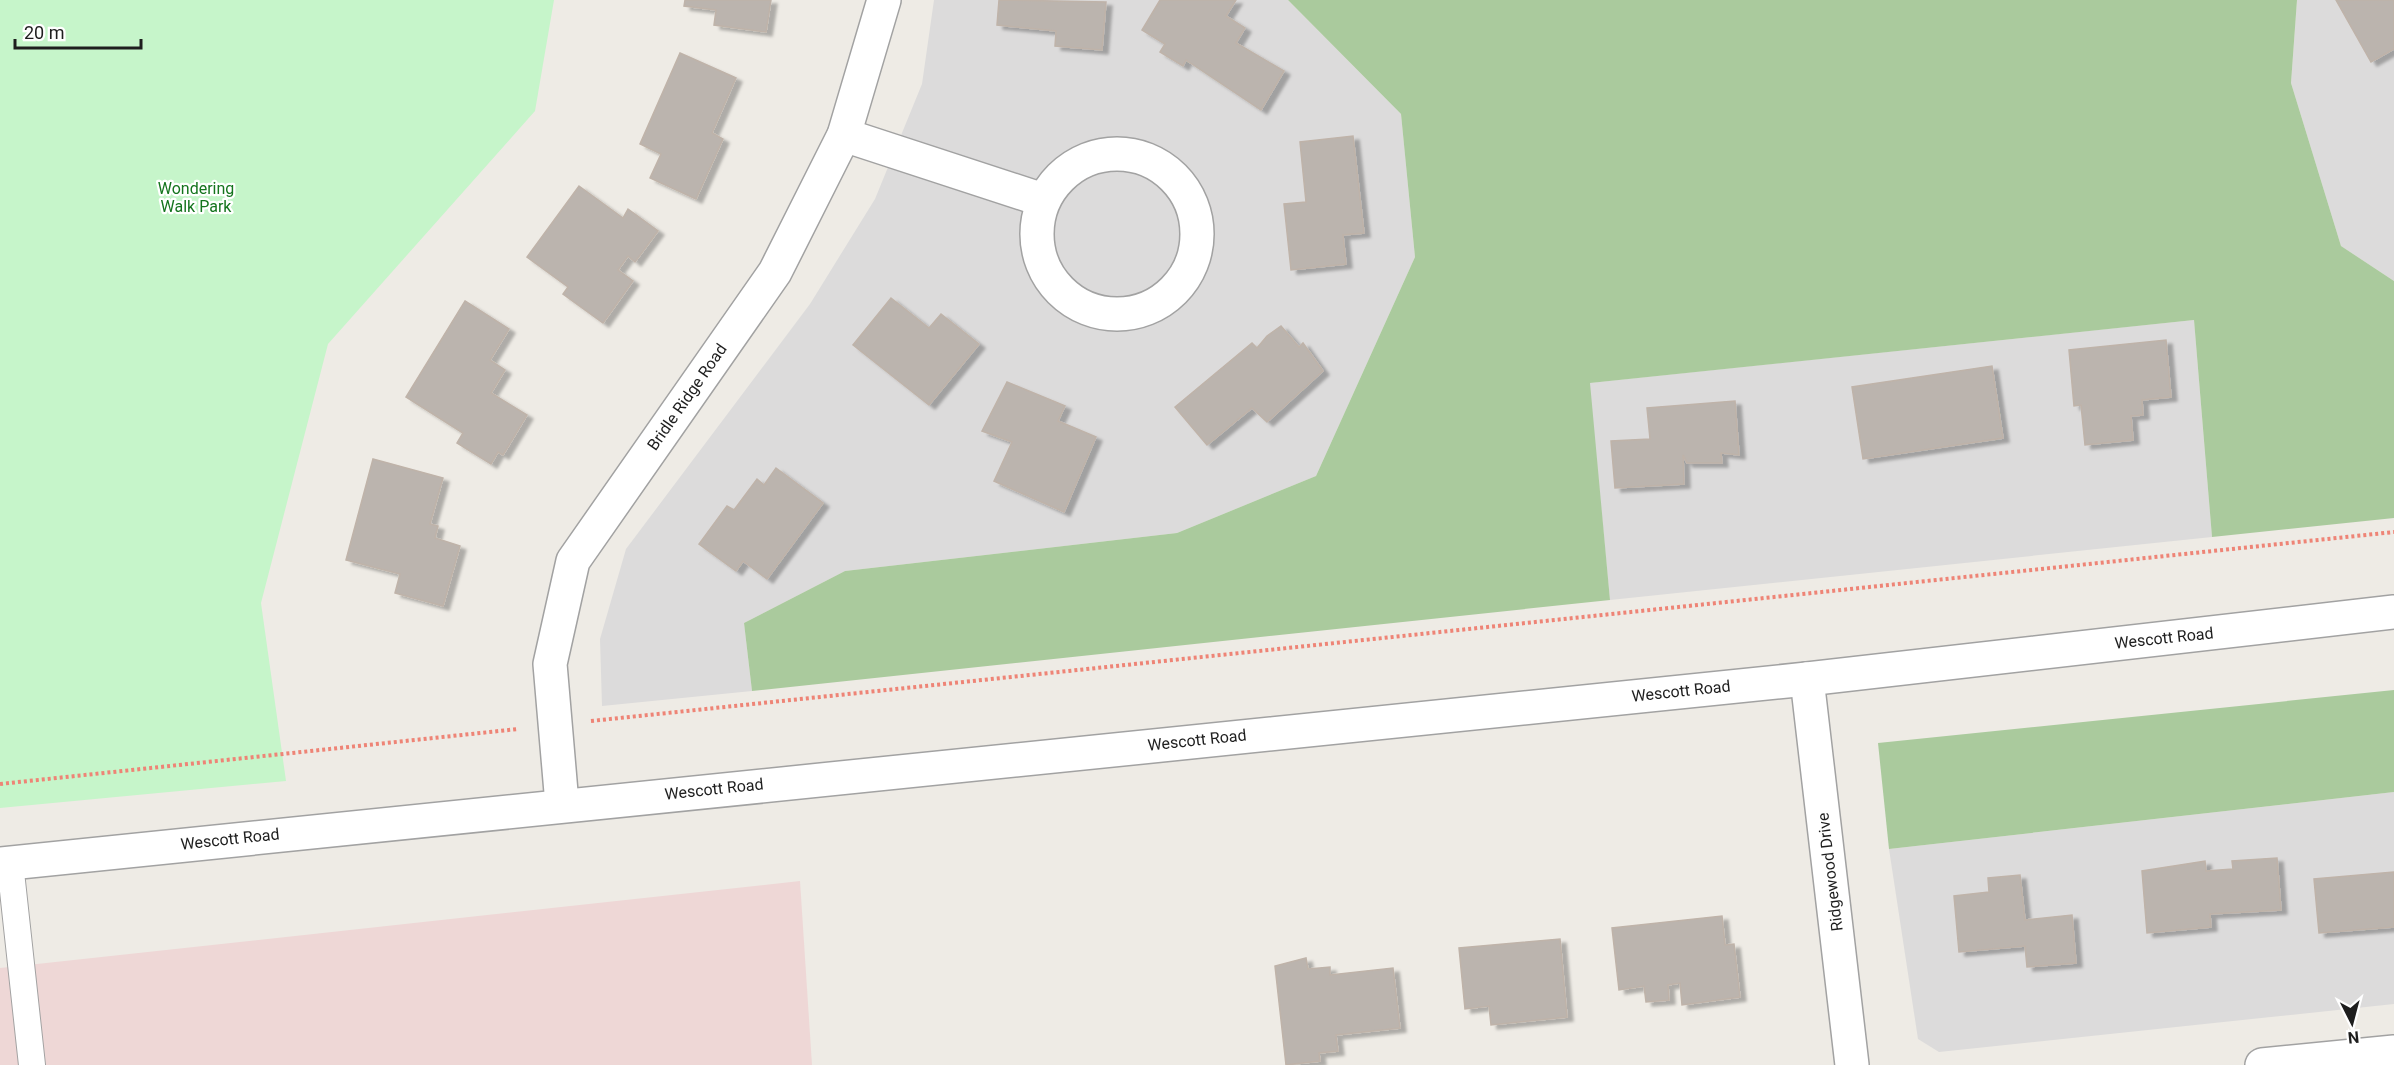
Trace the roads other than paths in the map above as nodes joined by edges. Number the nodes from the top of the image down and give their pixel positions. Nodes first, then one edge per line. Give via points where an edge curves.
1 (884, 0) edge
2 (844, 135) junction
3 (1043, 200) junction
4 (2394, 612) edge
5 (1807, 679) junction
6 (562, 804) junction
7 (5, 863) edge
8 (2394, 1052) edge
9 (32, 1065) edge
10 (1852, 1065) edge
11 (2262, 1065) edge

1 - 2 street, Bridle Ridge Road
2 - 3 street
2 - 6 street, Bridle Ridge Road via 775,272 573,561 550,664
3 - 3 street via 1036,226 1038,252 1048,277 1066,296 1089,309 1115,314 1141,311 1165,299 1183,280 1195,256 1198,229 1192,203 1179,180 1157,163 1141,157 1106,154 1080,162 1058,178
4 - 5 street, Wescott Road
5 - 6 street, Wescott Road
5 - 10 street, Ridgewood Drive
6 - 7 street, Wescott Road
7 - 9 lane
8 - 11 street

